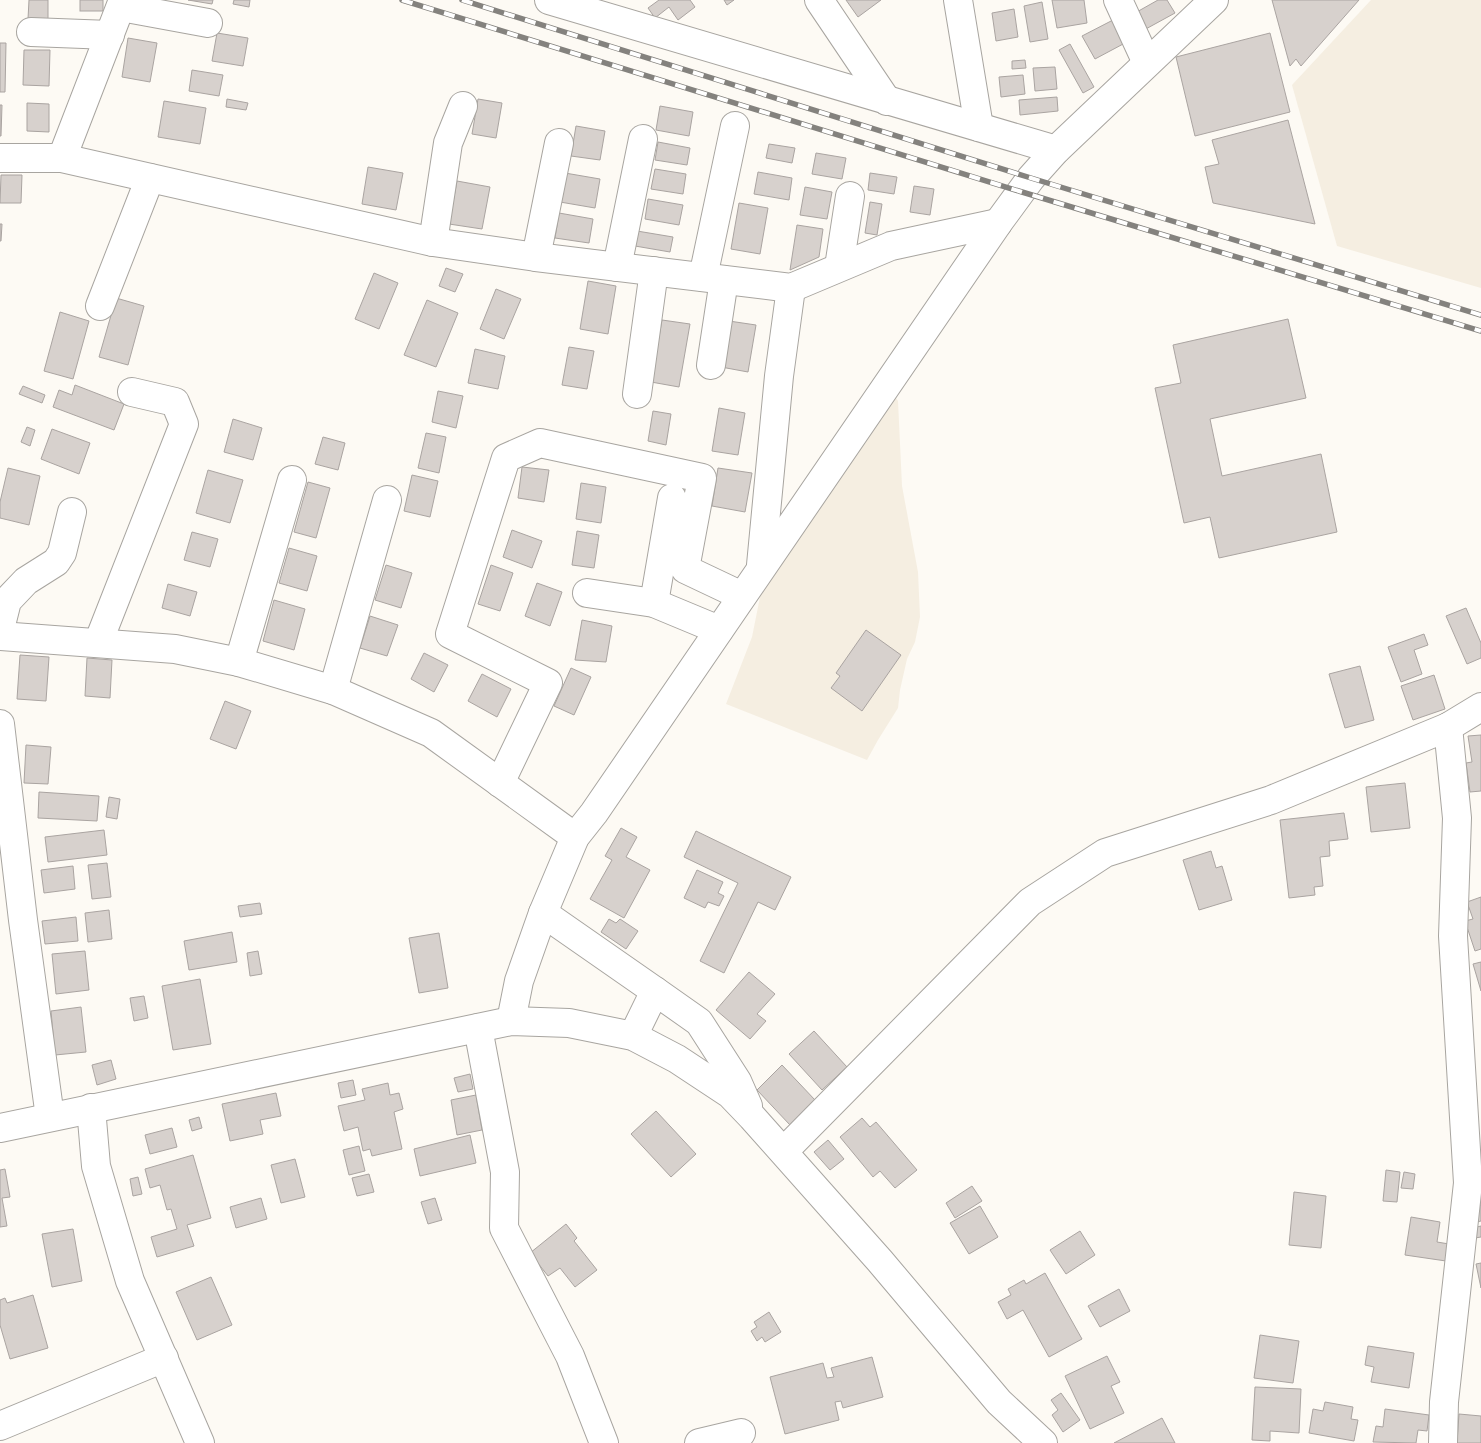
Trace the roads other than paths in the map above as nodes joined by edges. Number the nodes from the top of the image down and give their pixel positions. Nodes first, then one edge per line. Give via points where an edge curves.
1 (550, 0) edge
2 (819, 0) edge
3 (958, 0) edge
4 (1118, 0) edge
5 (1214, 0) edge
6 (122, 4) edge
7 (208, 24) dead end
8 (31, 32) dead end
9 (110, 35) junction
10 (1147, 63) junction
11 (887, 100) junction
12 (464, 106) dead end
13 (735, 126) dead end
14 (979, 127) junction
15 (643, 139) dead end
16 (559, 143) dead end
17 (1056, 150) junction
18 (0, 158) edge
19 (62, 158) junction
20 (150, 178) junction
21 (850, 196) dead end
22 (998, 223) junction
23 (433, 242) junction
24 (536, 257) junction
25 (617, 267) junction
26 (839, 267) junction
27 (654, 271) junction
28 (714, 278) junction
29 (791, 288) junction
30 (100, 306) dead end
31 (711, 365) dead end
32 (132, 392) dead end
33 (638, 394) dead end
34 (292, 480) dead end
35 (672, 498) dead end
36 (387, 500) dead end
37 (72, 512) dead end
38 (761, 569) junction
39 (587, 592) dead end
40 (742, 596) junction
41 (654, 603) junction
42 (0, 630) edge
43 (719, 630) junction
44 (0, 636) edge
45 (98, 643) junction
46 (239, 662) junction
47 (334, 690) junction
48 (1481, 707) edge
49 (0, 724) edge
50 (1448, 727) junction
51 (500, 783) junction
52 (575, 837) junction
53 (543, 913) junction
54 (655, 991) junction
55 (511, 1021) junction
56 (478, 1028) junction
57 (633, 1036) junction
58 (91, 1108) junction
59 (1472, 1114) edge
60 (50, 1117) junction
61 (752, 1117) junction
62 (0, 1128) edge
63 (784, 1151) junction
64 (1474, 1181) edge
65 (164, 1358) junction
66 (0, 1426) edge
67 (741, 1433) dead end
68 (200, 1443) edge
69 (604, 1443) edge
70 (699, 1443) edge
71 (1043, 1443) edge
72 (1442, 1443) edge

1 - 11 street
2 - 11 street
3 - 14 street
4 - 10 street
5 - 10 street
6 - 7 street
6 - 9 street
8 - 9 street
9 - 19 street
10 - 17 street
11 - 14 street
12 - 23 street via 448,143
13 - 28 street
14 - 17 street
15 - 25 street
16 - 24 street
17 - 22 street
18 - 19 street
19 - 20 street
20 - 23 street
20 - 30 street
21 - 26 street
22 - 26 street via 891,246
22 - 38 street
23 - 24 street
24 - 25 street
25 - 27 street
26 - 29 street
27 - 28 street
27 - 33 street
28 - 29 street
28 - 31 street
29 - 38 street via 779,376
32 - 45 street via 176,402 184,424
34 - 46 street
35 - 41 street
36 - 47 street
37 - 42 street via 62,553 56,562 26,581 8,601
38 - 40 street
39 - 41 street
40 - 43 street
40 - 51 street via 685,569 702,478 540,443 506,458 450,634 548,683
41 - 43 street
43 - 52 street
44 - 45 street
45 - 46 street via 175,650
46 - 47 street
47 - 51 street via 432,733
48 - 50 street
49 - 60 street
50 - 59 street via 1457,818 1453,936
50 - 63 street via 1271,800 1105,853 1030,902
51 - 52 street
52 - 53 street
53 - 54 street
53 - 55 street via 519,981
54 - 57 street
54 - 61 street via 699,1022 737,1081
55 - 56 street
55 - 57 street via 569,1023
56 - 58 street
56 - 69 street via 505,1172 504,1228 570,1356
57 - 61 street via 677,1059 730,1094
58 - 60 street
58 - 65 street via 96,1166 109,1214 130,1280
59 - 64 street
60 - 62 street
61 - 63 street
63 - 71 street via 999,1402
64 - 72 street via 1445,1393
65 - 66 street
65 - 68 street
67 - 70 street

